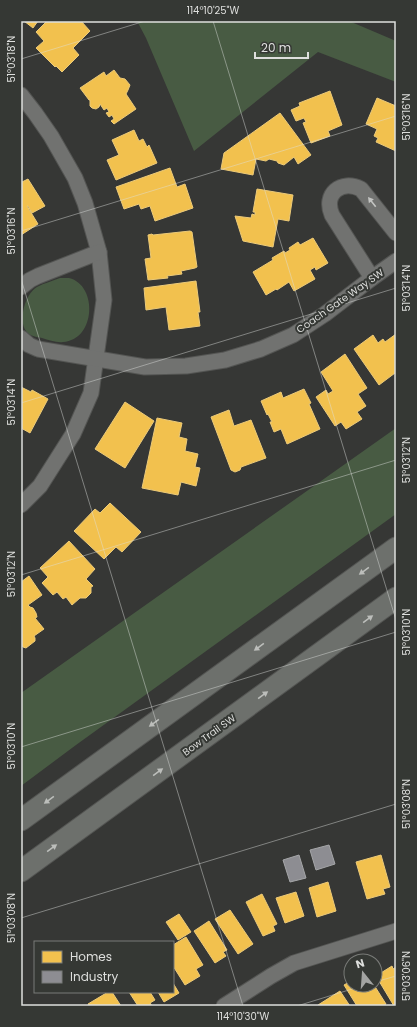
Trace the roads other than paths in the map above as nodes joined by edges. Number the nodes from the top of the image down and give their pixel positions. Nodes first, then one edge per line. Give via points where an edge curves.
1 (21, 95) edge
2 (396, 233) edge
3 (99, 252) junction
4 (396, 261) edge
5 (372, 278) junction
6 (21, 287) edge
7 (21, 338) edge
8 (96, 360) junction
9 (21, 505) edge
10 (396, 548) edge
11 (396, 598) edge
12 (21, 820) edge
13 (21, 871) edge
14 (396, 931) edge
15 (224, 1006) edge

1 - 3 street via 51,136 75,178
2 -> 5 street via 361,189 349,185 342,186 330,199 332,215
3 - 6 street via 38,276
3 - 8 street via 104,300
4 - 5 street, Coach Gate Way SW
5 - 8 street, Coach Gate Way SW via 325,314 293,334 261,349 225,360 186,366 145,367
7 - 8 street, Coach Gate Way SW via 29,346 38,349
8 - 9 street via 92,393 73,434 40,486
10 -> 12 main road
13 -> 11 main road, Bow Trail SW
14 - 15 street via 294,963

